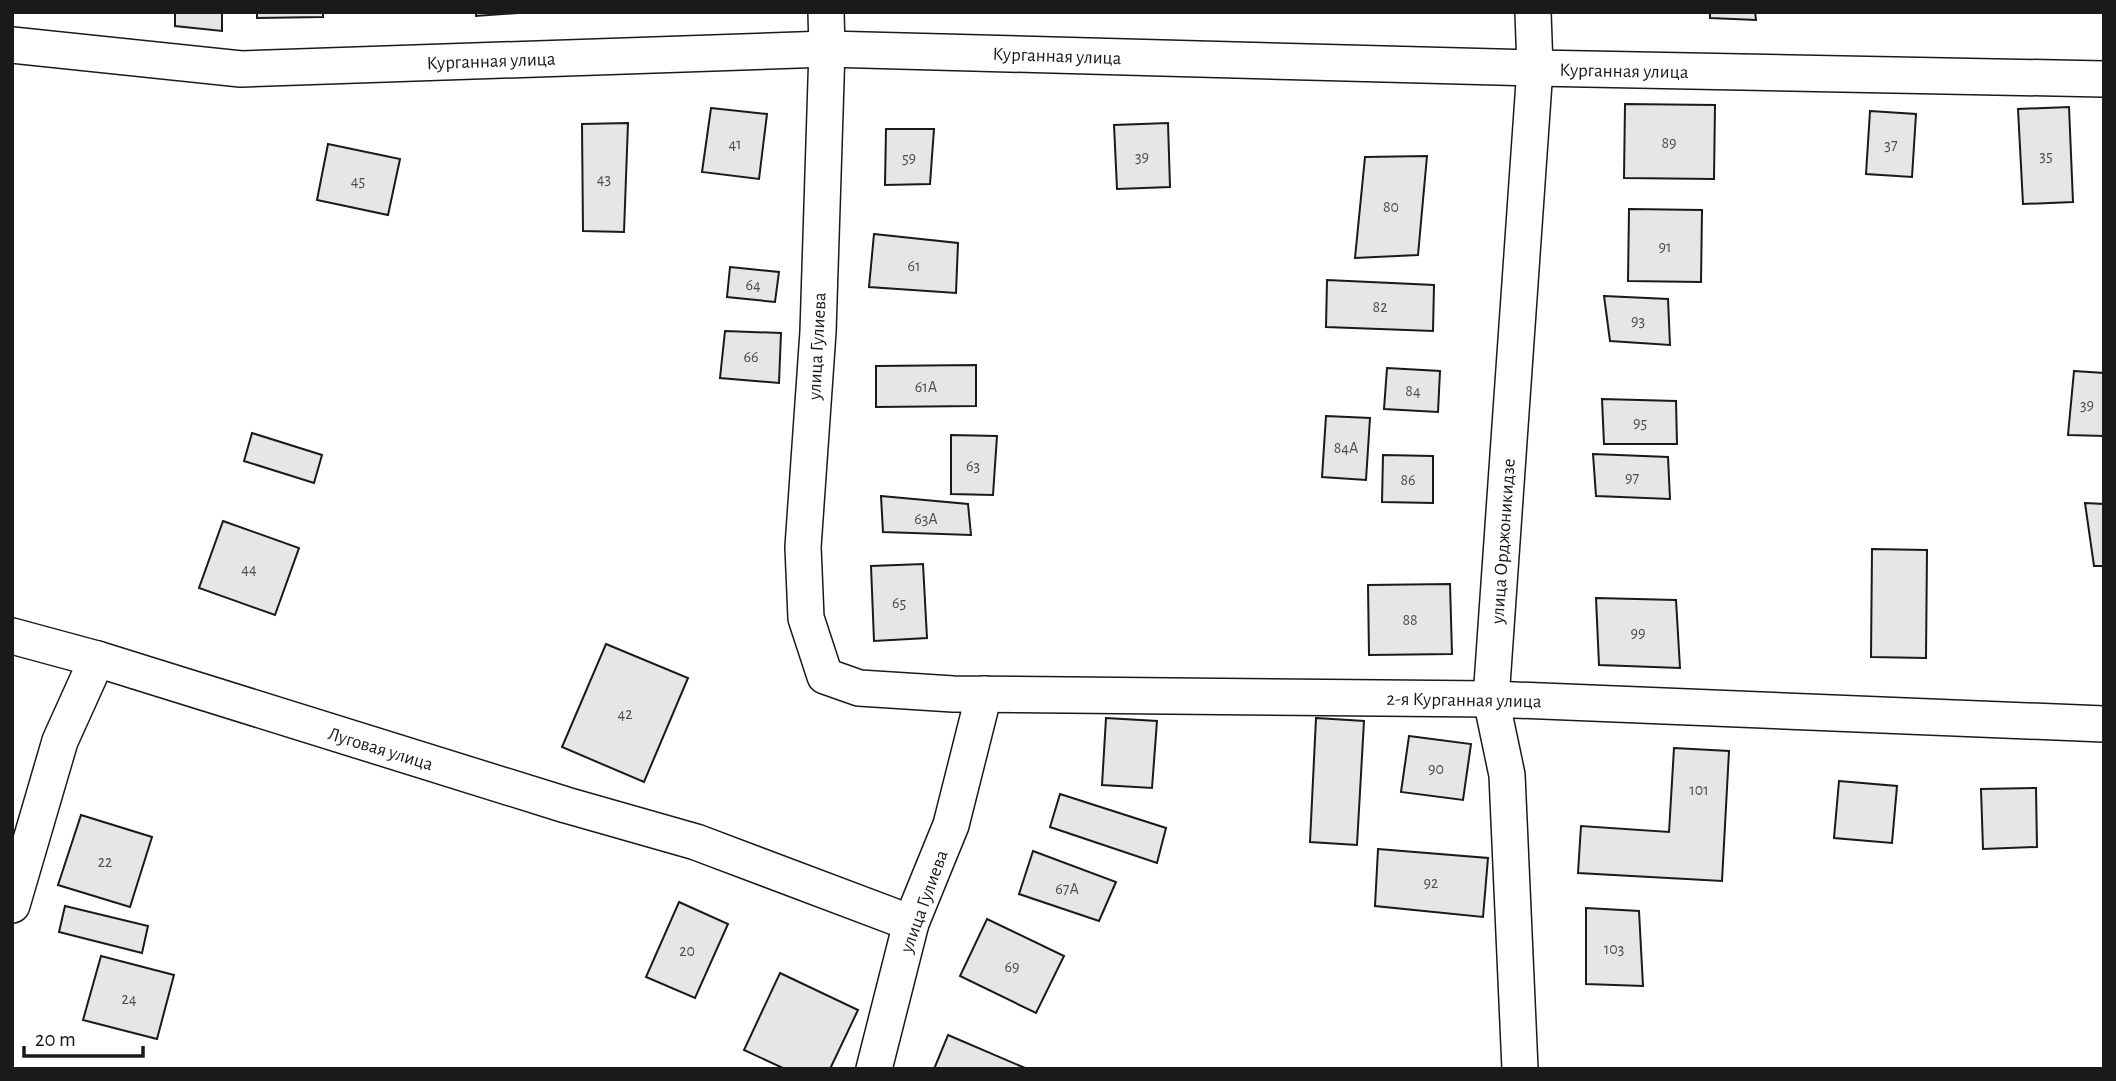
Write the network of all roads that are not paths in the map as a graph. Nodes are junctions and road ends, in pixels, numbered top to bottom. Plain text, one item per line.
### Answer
1 (826, 12) edge
2 (1533, 12) edge
3 (12, 45) edge
4 (827, 49) junction
5 (1535, 68) junction
6 (2104, 79) edge
7 (12, 636) edge
8 (97, 659) junction
9 (825, 676) joint
10 (984, 694) junction
11 (1491, 699) junction
12 (2104, 724) edge
13 (12, 905) edge
14 (911, 923) junction
15 (874, 1069) edge
16 (1520, 1069) edge

1 - 4 street, улица Гулиева
2 - 5 street, улица Орджоникидзе
3 - 4 street, Курганная улица
4 - 5 street, Курганная улица
4 - 9 street, улица Гулиева
5 - 6 street, Курганная улица
5 - 11 street, улица Орджоникидзе
7 - 8 street, Луговая улица
8 - 13 street
8 - 14 street, Луговая улица
9 - 10 street, 2-я Курганная улица
10 - 11 street, 2-я Курганная улица
10 - 14 street, улица Гулиева
11 - 12 street, 2-я Курганная улица
11 - 16 street, улица Орджоникидзе
14 - 15 street, улица Гулиева

